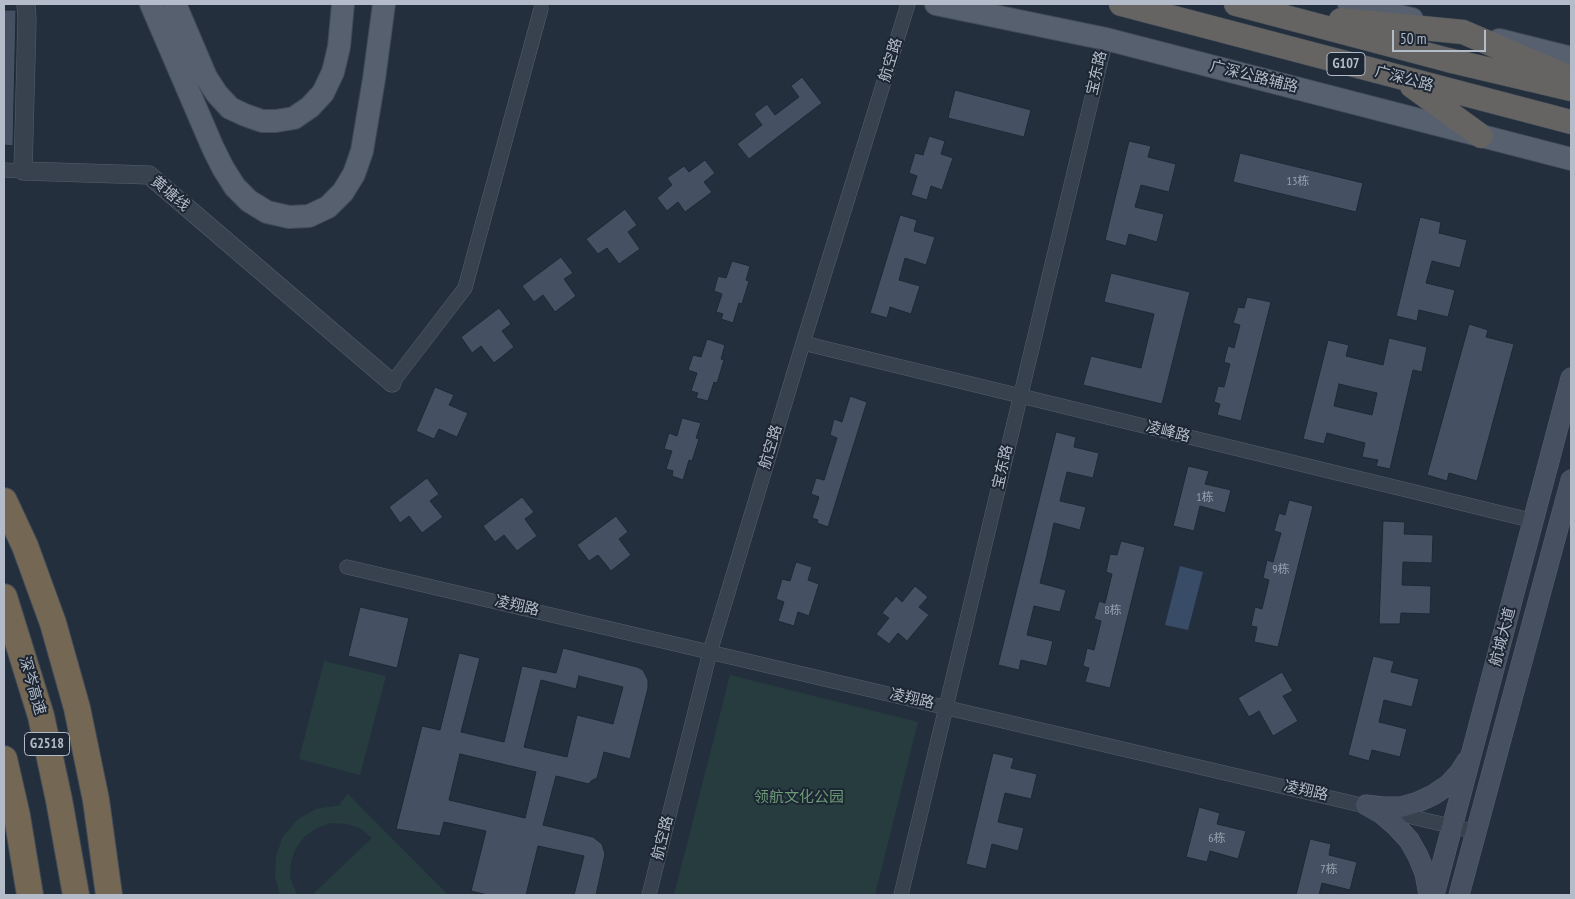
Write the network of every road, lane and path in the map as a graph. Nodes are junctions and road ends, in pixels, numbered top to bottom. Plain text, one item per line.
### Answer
1 (26, 4) edge
2 (151, 4) edge
3 (176, 4) edge
4 (343, 4) edge
5 (384, 4) edge
6 (908, 4) edge
7 (936, 4) edge
8 (1121, 4) edge
9 (1236, 4) edge
10 (1349, 4) edge
11 (541, 9) dead end
12 (1272, 13) junction
13 (1463, 32) junction
14 (1106, 39) junction
15 (1571, 58) edge
16 (1400, 78) junction
17 (1571, 78) edge
18 (1571, 90) edge
19 (1571, 122) edge
20 (1481, 136) junction
21 (1571, 159) edge
22 (4, 170) edge
23 (23, 171) junction
24 (802, 343) junction
25 (1571, 378) edge
26 (392, 383) joint
27 (1020, 396) junction
28 (1571, 480) edge
29 (4, 501) edge
30 (1534, 521) junction
31 (347, 566) dead end
32 (4, 597) edge
33 (710, 652) junction
34 (946, 707) junction
35 (1476, 741) junction
36 (4, 759) edge
37 (1366, 806) junction
38 (1454, 825) junction
39 (1476, 832) junction
40 (30, 895) edge
41 (76, 895) edge
42 (110, 895) edge
43 (649, 895) edge
44 (901, 895) edge
45 (1429, 895) edge
46 (1434, 895) edge
47 (1459, 895) edge

1 - 23 street
2 - 5 main road
3 - 4 main road
6 - 24 street, 航空路
7 - 14 main road, 广深公路辅路
8 - 16 highway, 广深公路 / G107
9 - 12 highway, 广深公路 / G107
10 - 13 main road
11 - 26 street
12 - 13 highway
12 - 18 highway, 广深公路 / G107
13 - 15 main road
13 - 17 highway
14 - 20 main road, 广深公路辅路
14 - 27 street, 宝东路
16 - 19 highway, 广深公路 / G107
16 - 20 highway
20 - 21 main road, 广深公路辅路
22 - 23 street
23 - 26 street, 黄塘线
24 - 27 street, 凌峰路
24 - 33 street, 航空路
25 - 30 main road, 航城大道
27 - 30 street, 凌峰路
27 - 34 street, 宝东路
28 - 39 main road, 航城大道
29 - 42 highway
30 - 35 main road, 航城大道
31 - 33 street, 凌翔路
32 - 41 highway, 深岑高速 / G2518
33 - 34 street, 凌翔路
33 - 43 street, 航空路
34 - 37 street, 凌翔路
34 - 44 street, 宝东路
35 - 37 main road
35 - 38 main road, 航城大道
36 - 40 highway, G2518
37 - 38 street, 凌翔路
37 - 45 main road
38 - 39 street, 凌翔路
38 - 46 main road, 航城大道
39 - 47 main road, 航城大道

